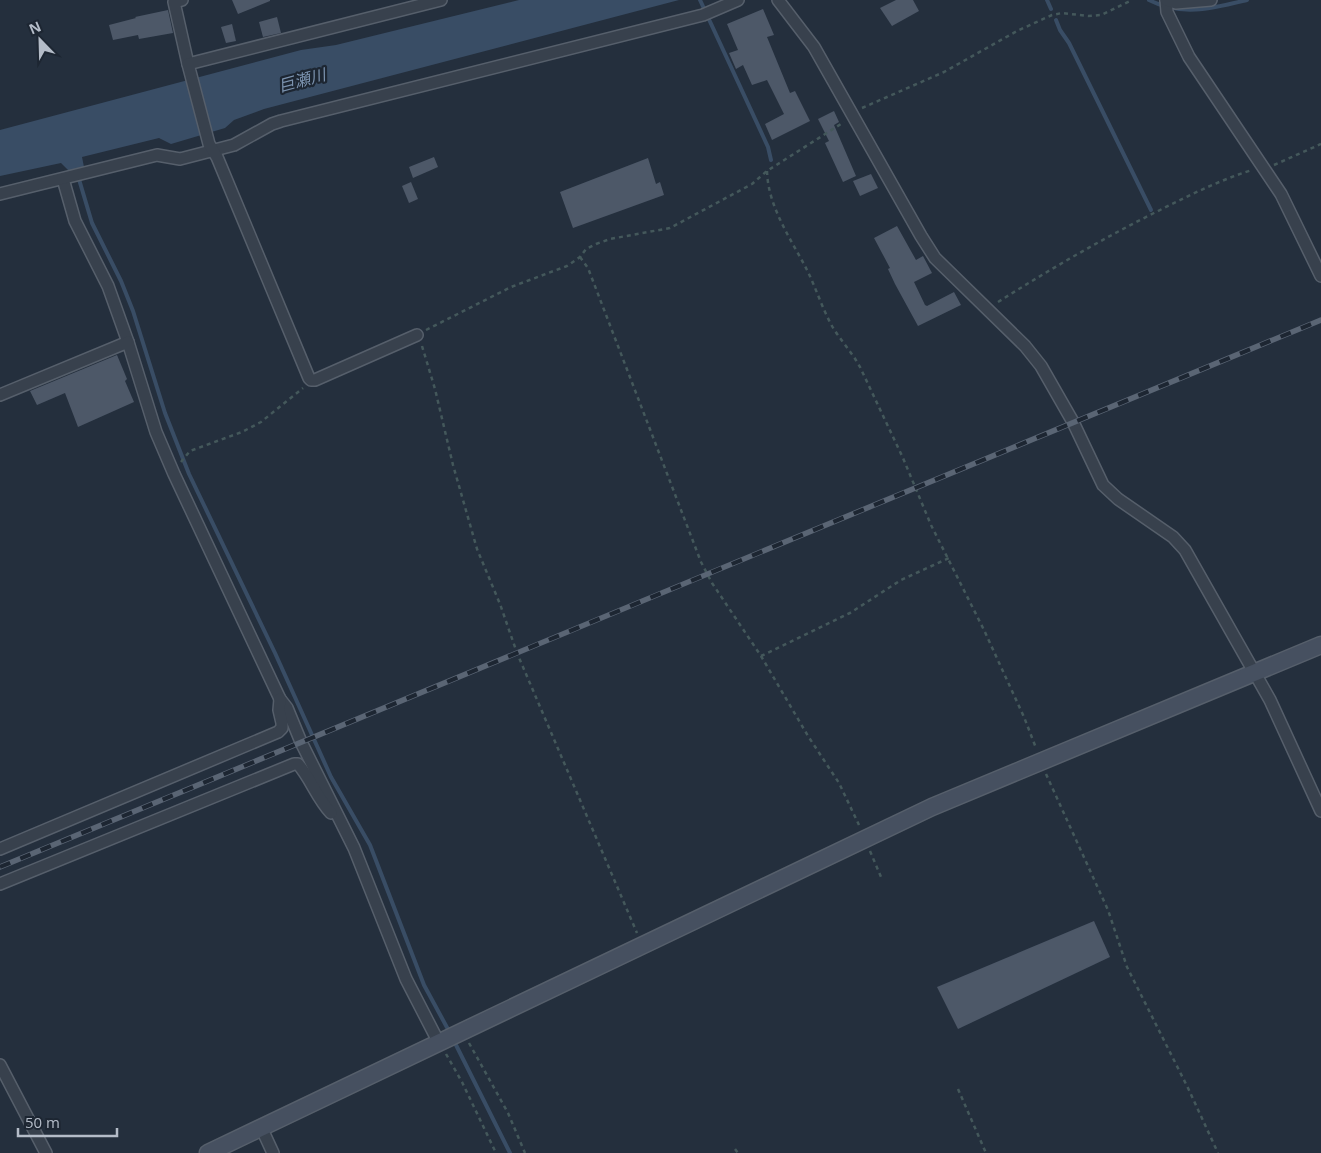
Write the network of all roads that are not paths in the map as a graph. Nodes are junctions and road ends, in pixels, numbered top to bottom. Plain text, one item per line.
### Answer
1 (182, 0) edge
2 (441, 0) edge
3 (738, 0) edge
4 (778, 0) edge
5 (1211, 0) edge
6 (1166, 4) edge
7 (189, 68) junction
8 (211, 147) junction
9 (66, 178) junction
10 (0, 194) edge
11 (1321, 276) edge
12 (417, 335) road end
13 (128, 342) junction
14 (0, 395) edge
15 (1321, 645) edge
16 (1255, 672) junction
17 (280, 699) junction
18 (1321, 811) edge
19 (341, 825) junction
20 (0, 849) edge
21 (0, 884) edge
22 (440, 1042) junction
23 (0, 1064) edge
24 (262, 1127) junction
25 (46, 1153) edge
26 (208, 1153) edge
27 (273, 1153) edge

1 - 7 street
2 - 7 street
3 - 8 street
4 - 16 street
5 - 6 street
6 - 11 street
7 - 8 street
8 - 9 street
8 - 12 street
9 - 10 street
9 - 13 street
13 - 14 street
13 - 17 street
15 - 16 street
16 - 18 street
16 - 22 street
17 - 19 street
17 - 20 street
19 - 21 street
19 - 22 street
22 - 24 street
23 - 25 street
24 - 26 street
24 - 27 street

